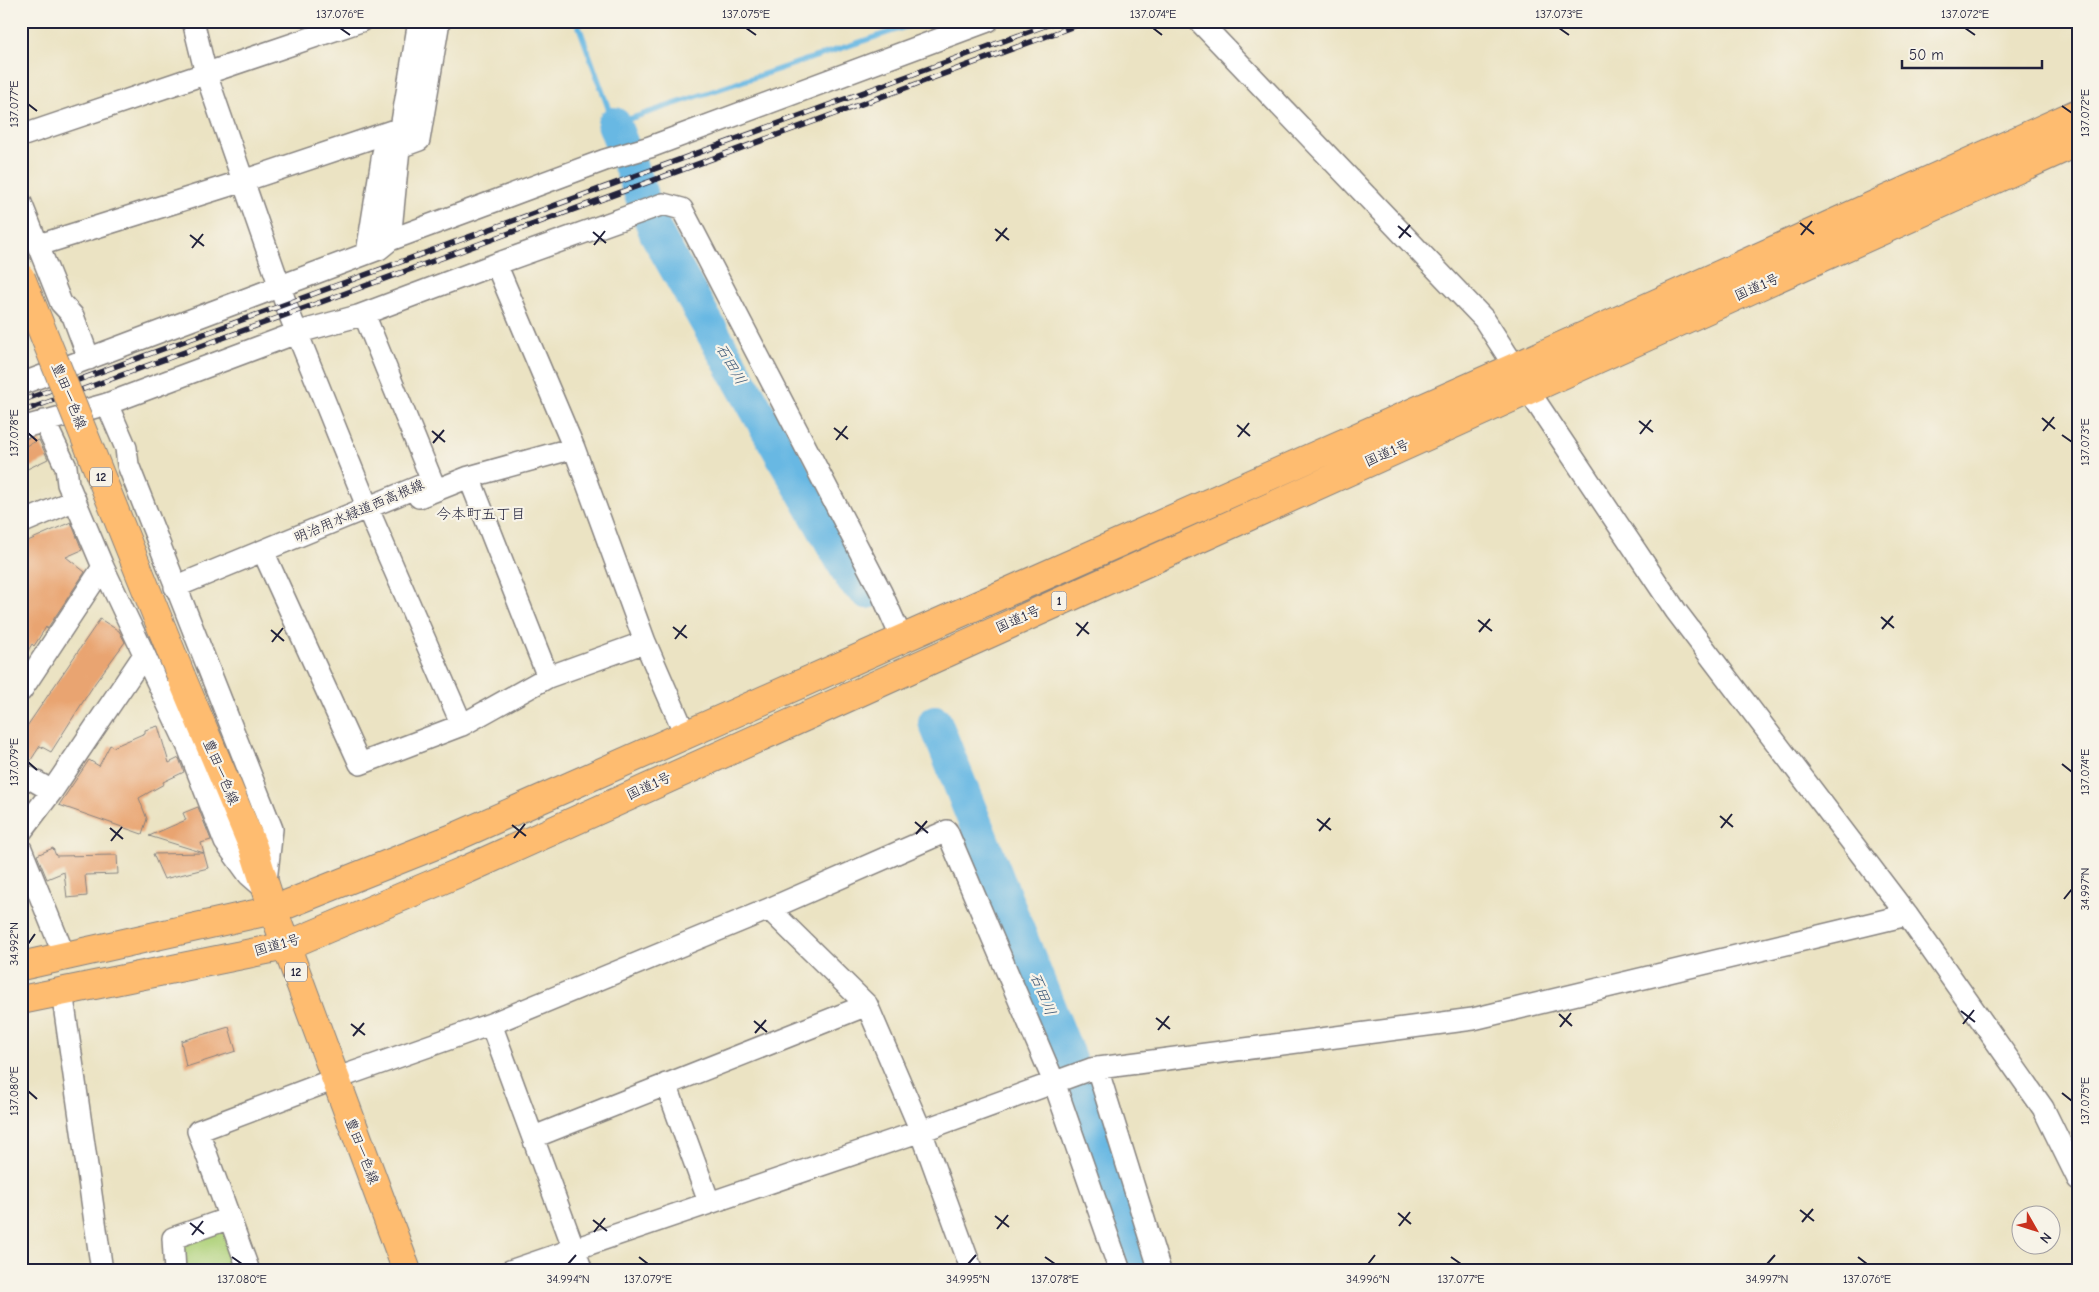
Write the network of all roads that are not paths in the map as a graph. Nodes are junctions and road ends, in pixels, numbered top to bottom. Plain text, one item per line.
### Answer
1 (193, 21) edge
2 (361, 21) edge
3 (419, 21) edge
4 (439, 21) edge
5 (988, 21) edge
6 (1199, 21) edge
7 (206, 74) junction
8 (2078, 113) edge
9 (21, 136) edge
10 (400, 138) junction
11 (2078, 142) edge
12 (243, 181) junction
13 (21, 203) edge
14 (390, 240) junction
15 (39, 245) junction
16 (367, 253) junction
17 (496, 264) junction
18 (21, 278) edge
19 (280, 284) junction
20 (364, 314) junction
21 (299, 332) junction
22 (90, 359) junction
23 (1522, 379) junction
24 (22, 382) edge
25 (107, 404) junction
26 (44, 421) junction
27 (21, 428) edge
28 (574, 448) junction
29 (469, 477) junction
30 (75, 500) junction
31 (369, 512) junction
32 (21, 523) edge
33 (267, 560) junction
34 (103, 568) junction
35 (177, 591) junction
36 (902, 639) junction
37 (645, 642) junction
38 (142, 649) junction
39 (548, 677) junction
40 (21, 691) edge
41 (462, 725) junction
42 (685, 734) junction
43 (21, 773) edge
44 (46, 788) junction
45 (21, 813) edge
46 (21, 832) edge
47 (21, 850) edge
48 (269, 899) junction
49 (768, 909) junction
50 (1907, 915) junction
51 (286, 946) junction
52 (64, 955) junction
53 (21, 966) edge
54 (62, 991) junction
55 (21, 1000) edge
56 (867, 1005) junction
57 (491, 1024) junction
58 (1094, 1069) junction
59 (335, 1079) junction
60 (1057, 1080) junction
61 (666, 1084) junction
62 (921, 1131) junction
63 (534, 1136) junction
64 (2078, 1179) edge
65 (709, 1202) junction
66 (230, 1218) junction
67 (573, 1248) junction
68 (102, 1271) edge
69 (175, 1271) edge
70 (248, 1271) edge
71 (407, 1271) edge
72 (510, 1271) edge
73 (582, 1271) edge
74 (972, 1271) edge
75 (1120, 1271) edge
76 (1160, 1271) edge

1 - 7 street
2 - 7 street
3 - 10 street
4 - 10 street
5 - 14 street
6 - 23 street
7 - 9 street
7 - 12 street
8 - 23 main road, 国道1号 / 1
10 - 12 street
10 - 14 street
10 - 16 street
11 - 23 main road, 国道1号 / 1
12 - 15 street
12 - 19 street
13 - 15 street
14 - 16 street
15 - 22 street
16 - 19 street
17 - 20 street
17 - 28 street
17 - 36 street
18 - 48 main road, 豊田一色線 / 12, bridge
19 - 21 street
19 - 22 street
20 - 21 street
20 - 31 street, 明治用水緑道西高根線
21 - 25 street
21 - 31 street
22 - 24 street
23 - 36 main road, 国道1号 / 1
23 - 50 street
23 - 51 main road, 国道1号 / 1
25 - 26 street
25 - 35 street
26 - 27 street
26 - 30 street
28 - 29 street
28 - 37 street
29 - 31 street
29 - 39 street
30 - 32 street
30 - 34 street
31 - 33 street
31 - 35 street, 明治用水緑道西高根線
31 - 41 street
33 - 35 street
33 - 41 street
34 - 38 street
34 - 40 street
35 - 48 street
36 - 42 main road, 国道1号 / 1
37 - 39 street
37 - 42 street
38 - 44 street
38 - 48 street
39 - 41 street
42 - 48 main road, 国道1号 / 1
43 - 44 street
44 - 45 street
44 - 46 street
47 - 52 street
48 - 51 main road, 豊田一色線 / 12
48 - 52 main road, 国道1号 / 1
49 - 56 street
49 - 57 street
49 - 60 street
50 - 58 street
50 - 64 street
51 - 54 main road, 国道1号 / 1
51 - 59 main road, 豊田一色線 / 12
52 - 53 main road, 国道1号 / 1
54 - 55 main road, 国道1号 / 1
54 - 68 street
56 - 61 street
56 - 62 street
57 - 59 street
57 - 63 street
58 - 60 street
58 - 76 street
59 - 66 street
59 - 71 main road, 豊田一色線 / 12
60 - 62 street
60 - 75 street
61 - 63 street
61 - 65 street
62 - 65 street
62 - 74 street
63 - 67 street
65 - 67 street
66 - 69 street
66 - 70 street
67 - 72 street
67 - 73 street

